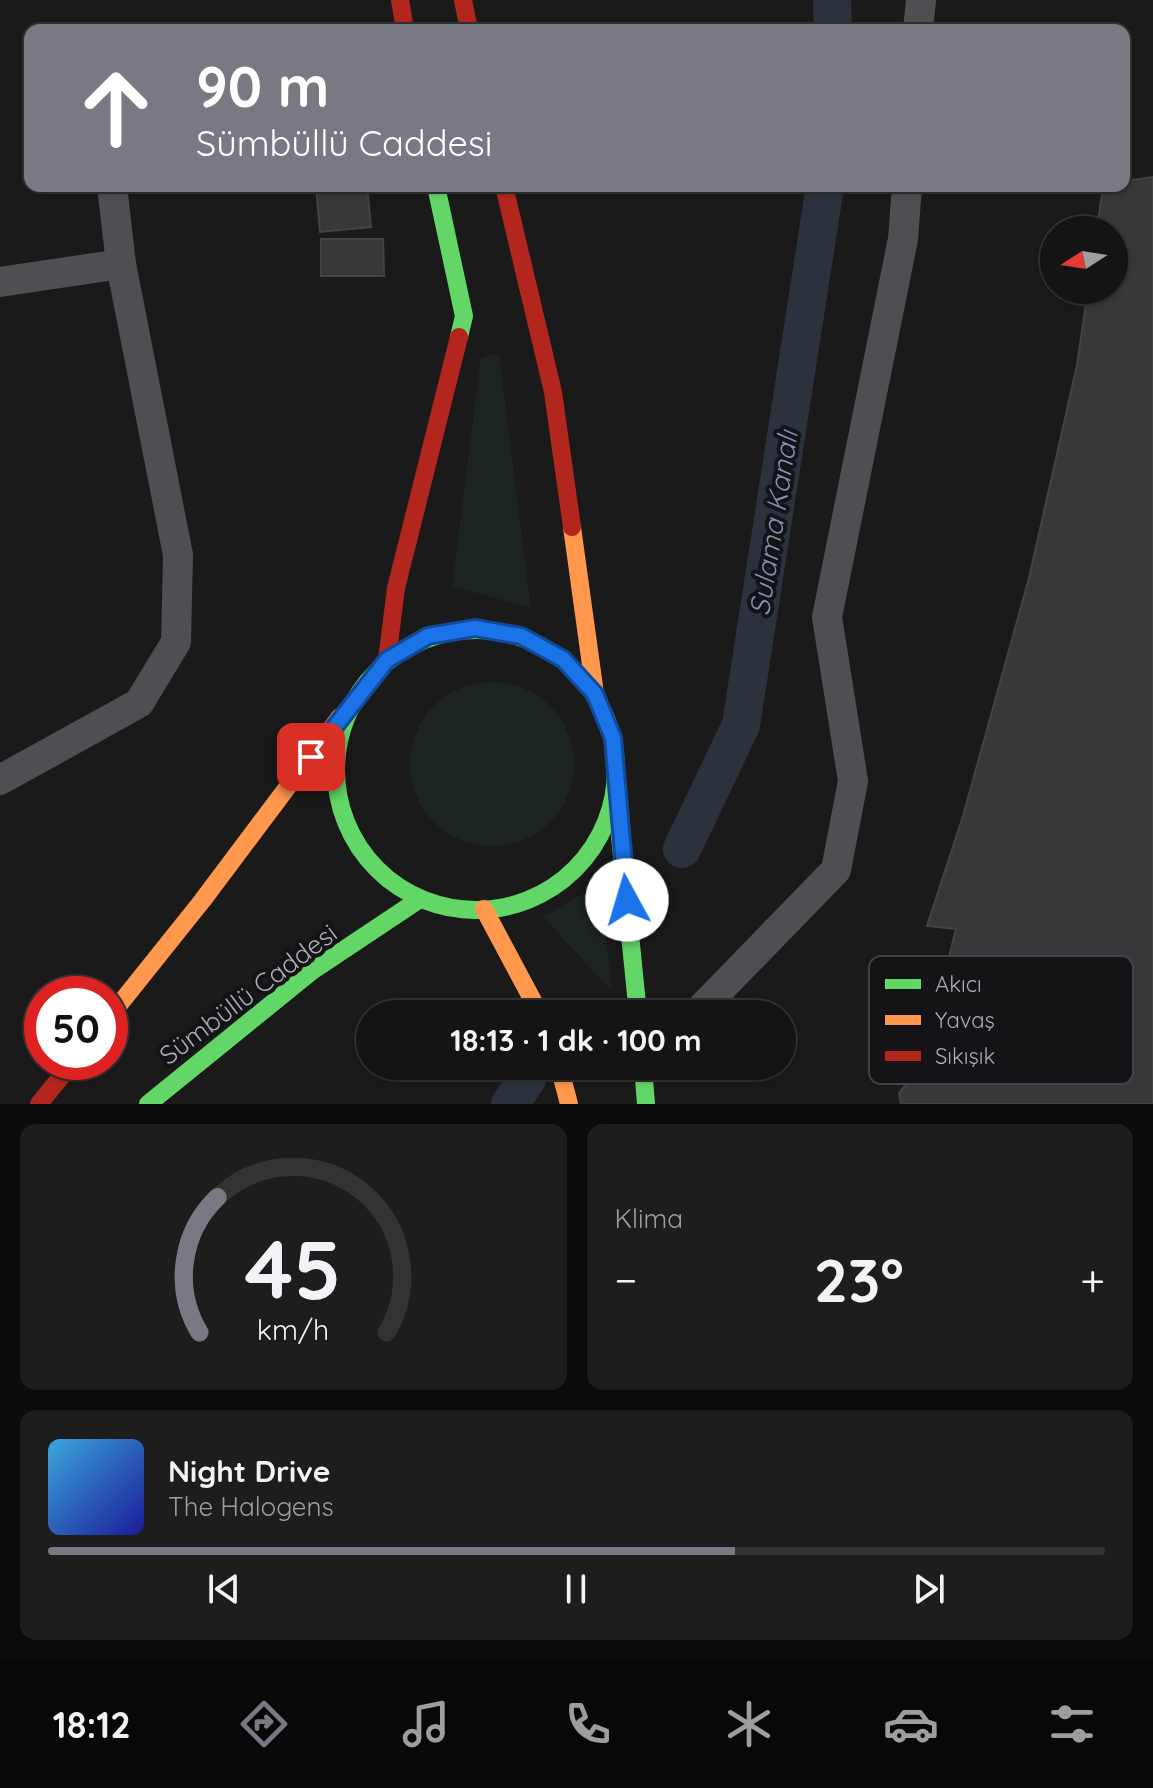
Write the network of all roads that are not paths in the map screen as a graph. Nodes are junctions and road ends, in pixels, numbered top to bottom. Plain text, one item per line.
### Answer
1 (400, 0) edge
2 (463, 0) edge
3 (921, 0) edge
4 (404, 24) edge
5 (468, 24) edge
6 (919, 24) edge
7 (113, 192) edge
8 (437, 192) edge
9 (505, 192) edge
10 (907, 192) edge
11 (121, 264) junction
12 (0, 282) edge
13 (387, 660) junction
14 (595, 694) junction
15 (355, 697) junction
16 (0, 780) edge
17 (615, 786) junction
18 (420, 899) junction
19 (484, 909) junction
20 (128, 994) edge
21 (533, 1000) edge
22 (637, 1000) edge
23 (710, 1000) edge
24 (58, 1080) edge
25 (563, 1080) edge
26 (645, 1080) edge
27 (39, 1104) edge
28 (148, 1104) edge
29 (569, 1104) edge
30 (646, 1104) edge

1 - 4 main road
2 - 5 main road
3 - 6 street
7 - 11 street
8 - 13 main road
9 - 14 main road
10 - 23 street
11 - 12 street
11 - 16 street
13 - 14 main road
13 - 15 main road
14 - 17 main road
15 - 18 main road
15 - 20 main road
17 - 19 main road
17 - 22 main road
18 - 19 main road
18 - 28 main road, Sümbüllü Caddesi
19 - 21 main road
24 - 27 main road
25 - 29 main road
26 - 30 main road

